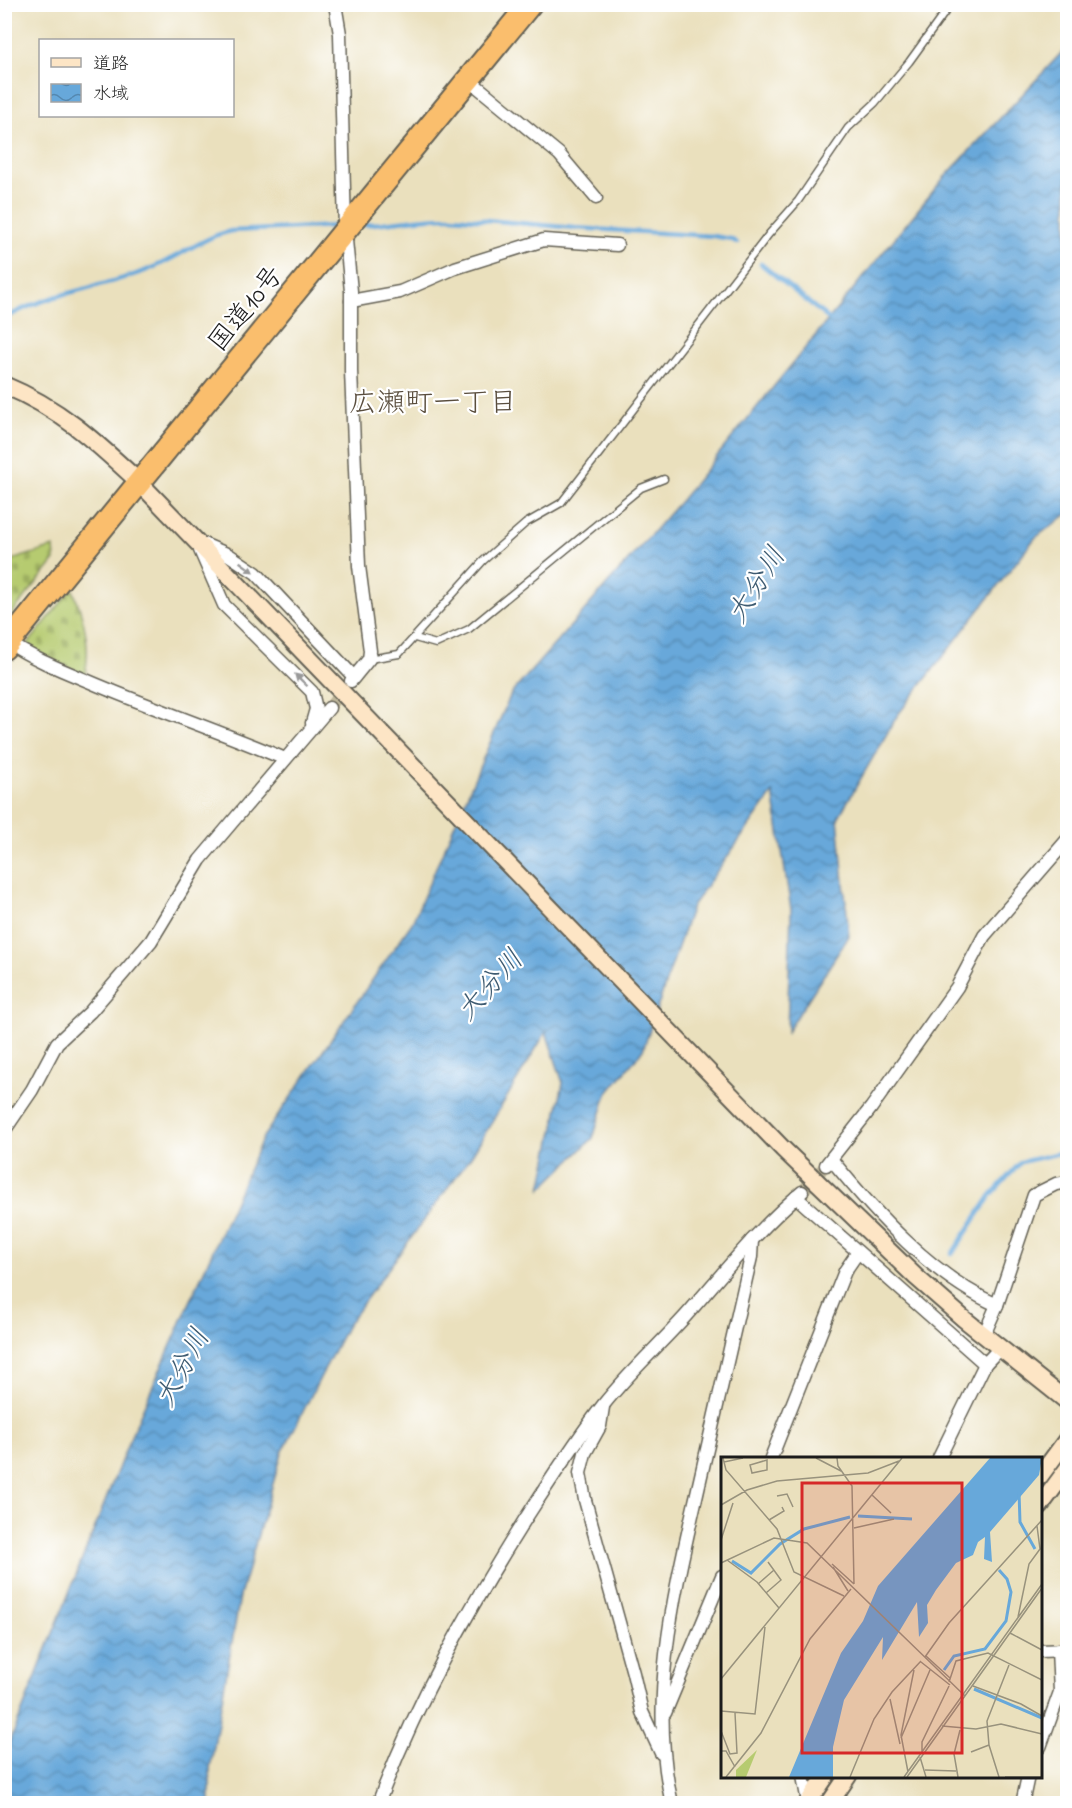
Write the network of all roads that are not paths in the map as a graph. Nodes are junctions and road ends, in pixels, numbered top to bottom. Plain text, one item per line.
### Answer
1 (335, 4) edge
2 (530, 4) edge
3 (951, 4) edge
4 (468, 79) junction
5 (596, 198) dead end
6 (348, 224) junction
7 (617, 245) dead end
8 (351, 301) junction
9 (4, 385) edge
10 (664, 479) dead end
11 (139, 483) junction
12 (195, 540) junction
13 (415, 638) junction
14 (6, 643) edge
15 (369, 659) junction
16 (329, 708) tunnel mouth
17 (307, 732) junction
18 (285, 759) junction
19 (1068, 839) edge
20 (4, 1131) edge
21 (1068, 1182) edge
22 (752, 1240) junction
23 (858, 1252) junction
24 (997, 1305) junction
25 (984, 1335) junction
26 (1000, 1348) junction
27 (985, 1364) junction
28 (1068, 1402) edge
29 (604, 1404) junction
30 (1068, 1438) edge
31 (771, 1457) edge
32 (939, 1457) edge
33 (1068, 1468) edge
34 (1042, 1475) edge
35 (1042, 1505) edge
36 (721, 1581) edge
37 (1063, 1650) edge
38 (1042, 1651) edge
39 (663, 1719) junction
40 (1042, 1744) edge
41 (664, 1760) junction
42 (804, 1778) edge
43 (825, 1778) edge
44 (847, 1778) edge
45 (1028, 1778) edge
46 (378, 1803) edge
47 (672, 1803) edge
48 (807, 1803) edge
49 (829, 1803) edge
50 (1022, 1803) edge

1 - 6 street
2 - 4 highway, 国道10号
3 - 13 lane
4 - 5 street
4 - 6 highway, 国道10号
6 - 8 street
6 - 11 highway, 国道10号
7 - 8 street
8 - 15 street
9 - 11 street
10 - 13 lane
11 - 12 street
11 - 14 highway, 国道10号
12 -> 15 street
17 -> 12 street
12 - 25 street
13 - 15 lane
14 - 18 street
16 - 17 street
17 - 18 street
18 - 20 street
19 - 24 street
21 - 24 street
22 - 23 street
22 - 29 street
22 - 39 street
23 - 27 street
23 - 31 street
24 - 25 street
25 - 26 street
26 - 27 street
26 - 28 street
27 - 32 street
29 - 41 street
29 - 46 street
30 - 34 street
33 - 35 street
36 - 39 street
37 - 38 street
37 - 40 street
39 - 41 street
41 - 47 street
42 - 48 street
43 - 48 street
44 - 49 street
45 - 50 street

